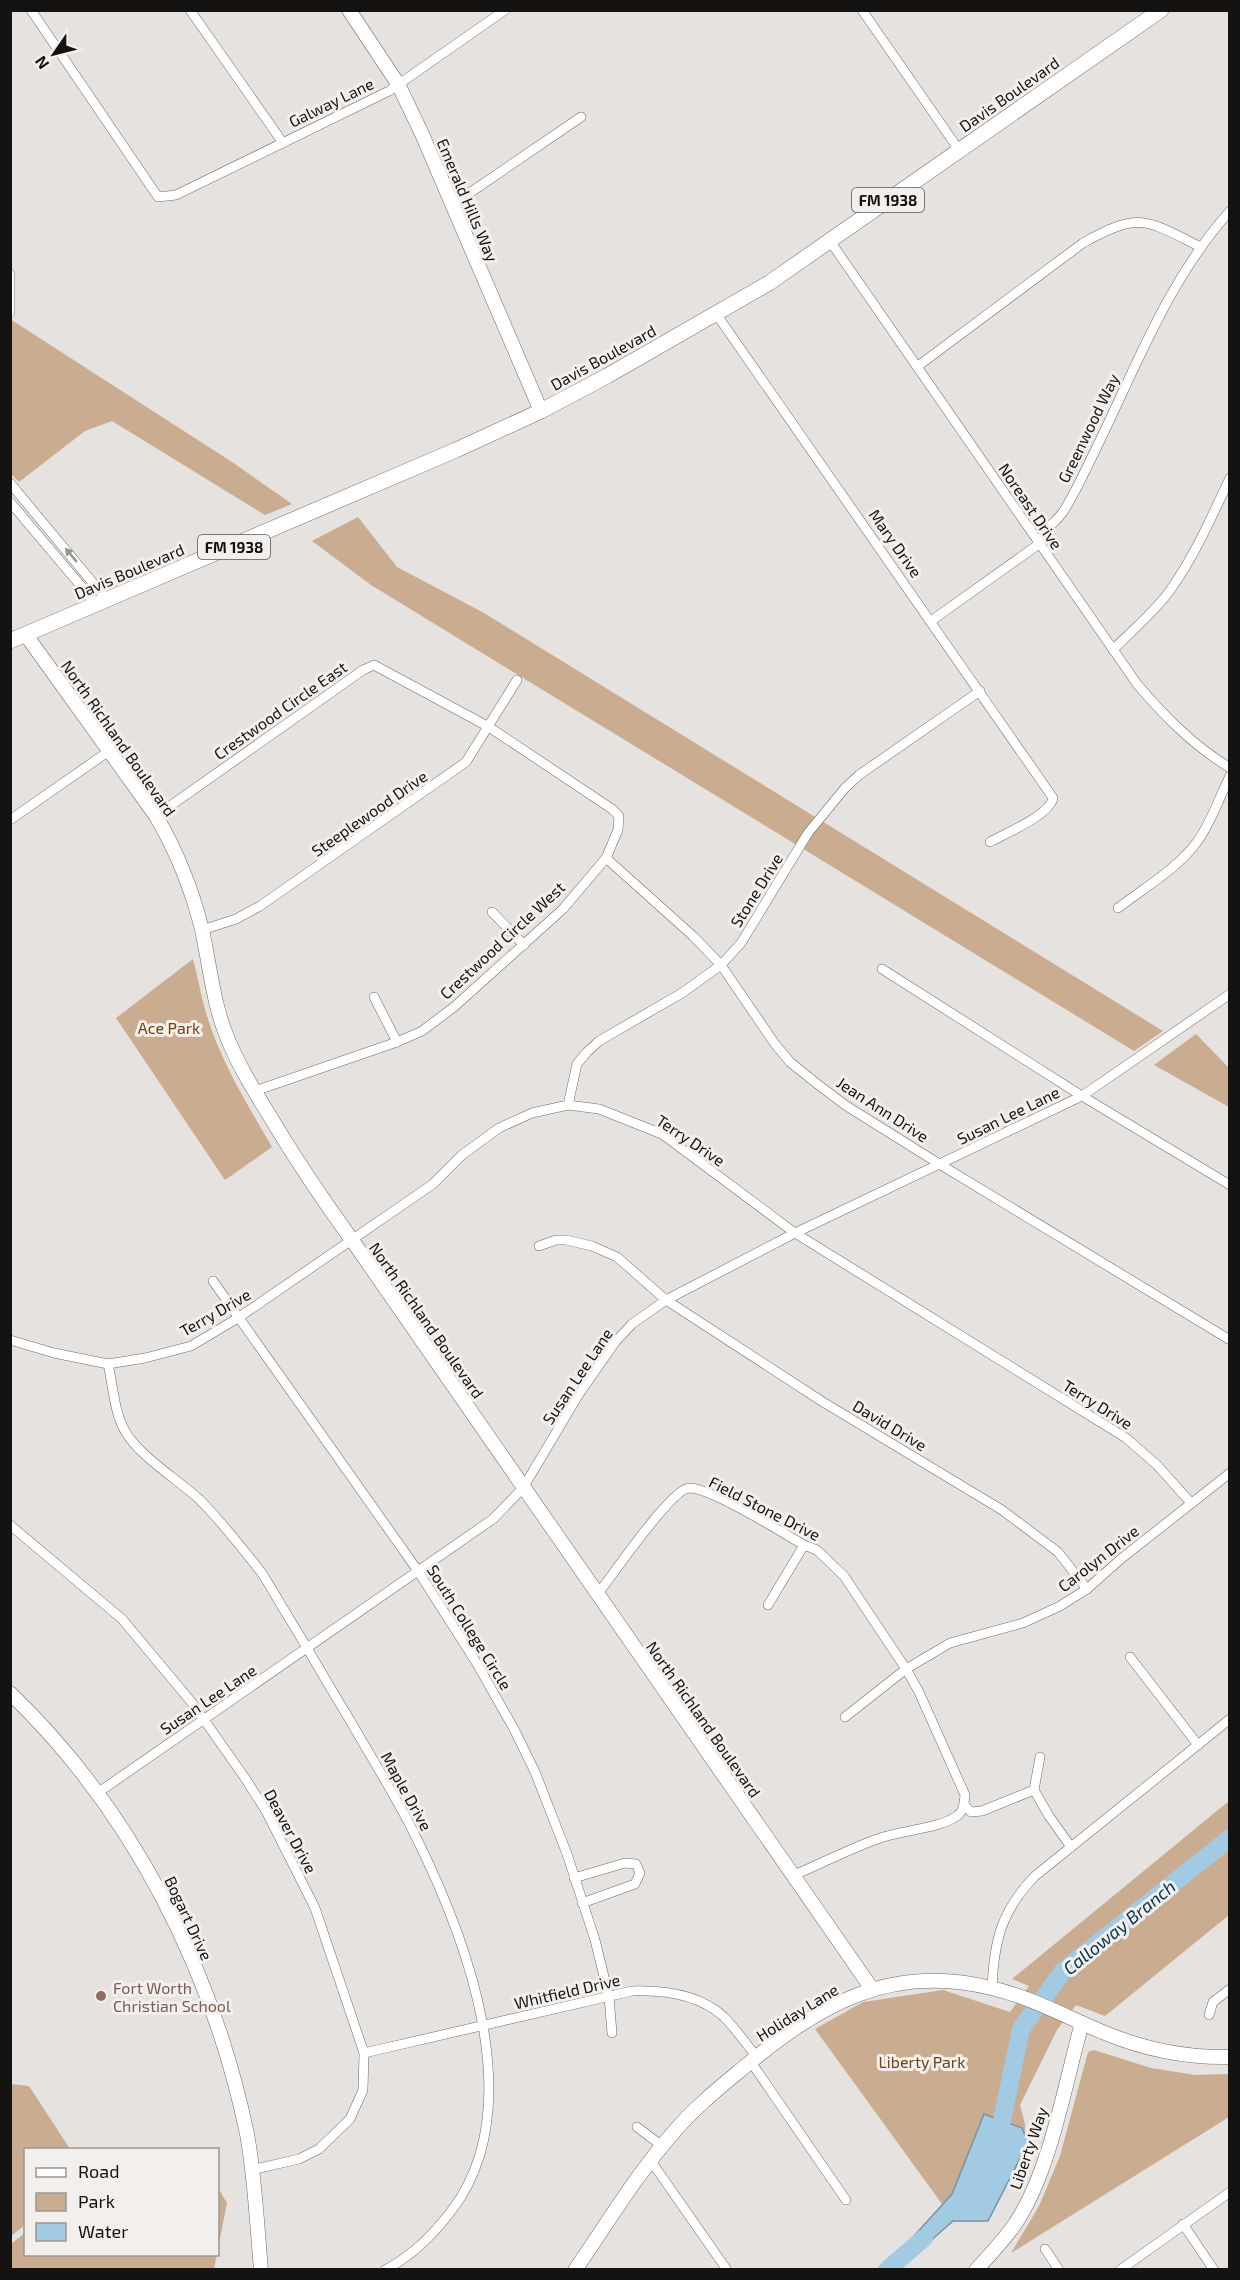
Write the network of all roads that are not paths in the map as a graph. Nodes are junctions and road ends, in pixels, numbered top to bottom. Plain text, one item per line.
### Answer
1 (31, 10) edge
2 (190, 10) edge
3 (349, 10) edge
4 (505, 10) edge
5 (862, 10) edge
6 (1161, 10) edge
7 (398, 84) junction
8 (581, 117) dead end
9 (283, 142) junction
10 (959, 150) junction
11 (452, 205) junction
12 (1230, 211) edge
13 (830, 241) junction
14 (1202, 247) junction
15 (10, 274) edge
16 (10, 312) edge
17 (717, 315) junction
18 (918, 366) junction
19 (542, 411) junction
20 (1230, 478) edge
21 (10, 483) edge
22 (10, 502) edge
23 (1039, 544) junction
24 (103, 603) junction
25 (931, 621) junction
26 (26, 635) junction
27 (10, 642) edge
28 (1113, 650) junction
29 (517, 680) dead end
30 (980, 691) junction
31 (489, 727) junction
32 (109, 751) junction
33 (1230, 768) edge
34 (1230, 776) edge
35 (156, 816) junction
36 (10, 820) edge
37 (990, 842) dead end
38 (606, 858) junction
39 (1118, 908) dead end
40 (492, 912) dead end
41 (202, 930) junction
42 (524, 945) junction
43 (720, 965) junction
44 (882, 969) dead end
45 (1230, 994) edge
46 (374, 997) dead end
47 (397, 1042) junction
48 (255, 1091) junction
49 (1082, 1096) junction
50 (568, 1105) junction
51 (941, 1165) junction
52 (1230, 1185) edge
53 (795, 1233) junction
54 (352, 1240) junction
55 (539, 1246) dead end
56 (213, 1281) dead end
57 (666, 1300) junction
58 (238, 1318) junction
59 (10, 1340) edge
60 (1230, 1340) edge
61 (108, 1364) junction
62 (1230, 1473) edge
63 (523, 1488) junction
64 (1191, 1503) junction
65 (10, 1525) edge
66 (804, 1545) junction
67 (418, 1571) junction
68 (1087, 1589) junction
69 (597, 1595) junction
70 (768, 1605) dead end
71 (308, 1648) junction
72 (1130, 1657) dead end
73 (906, 1670) junction
74 (10, 1693) edge
75 (845, 1717) dead end
76 (203, 1719) junction
77 (1230, 1719) edge
78 (1198, 1745) junction
79 (1040, 1756) dead end
80 (1034, 1790) junction
81 (96, 1794) junction
82 (964, 1805) junction
83 (1071, 1846) junction
84 (794, 1875) junction
85 (574, 1878) junction
86 (582, 1903) junction
87 (992, 1988) junction
88 (872, 1989) junction
89 (1230, 1989) edge
90 (609, 1997) junction
91 (1209, 2015) dead end
92 (1082, 2023) junction
93 (482, 2026) junction
94 (612, 2033) dead end
95 (364, 2053) junction
96 (1230, 2057) edge
97 (754, 2060) junction
98 (637, 2127) dead end
99 (662, 2146) junction
100 (651, 2161) junction
101 (251, 2170) junction
102 (1230, 2192) edge
103 (846, 2200) dead end
104 (1183, 2224) junction
105 (1045, 2249) dead end
106 (261, 2270) edge
107 (385, 2270) edge
108 (575, 2270) edge
109 (727, 2270) edge
110 (976, 2270) edge
111 (1059, 2270) edge
112 (1120, 2270) edge
113 (1214, 2270) edge

1 - 9 street, Galway Lane
2 - 9 street
3 - 7 street, Emerald Hills Way
4 - 7 street, Galway Lane
5 - 10 street
6 - 10 main road, Davis Boulevard / FM 1938
7 - 9 street, Galway Lane
7 - 11 street, Emerald Hills Way
8 - 11 street
10 - 13 main road, Davis Boulevard / FM 1938
11 - 19 street, Emerald Hills Way
12 - 14 street, Greenwood Way
13 - 17 main road, Davis Boulevard / FM 1938
13 - 18 street, Noreast Drive
14 - 18 street
14 - 23 street, Greenwood Way
15 - 16 street
17 - 19 main road, Davis Boulevard / FM 1938
17 - 25 street, Mary Drive
18 - 23 street, Noreast Drive
19 - 24 main road, Davis Boulevard / FM 1938
20 - 28 street
24 -> 21 street
22 - 24 street
23 - 25 street, Greenwood Way
23 - 28 street, Noreast Drive
24 - 26 main road, Davis Boulevard / FM 1938
25 - 30 street, Mary Drive
26 - 27 main road, Davis Boulevard / FM 1938
26 - 32 street, North Richland Boulevard
28 - 33 street, Noreast Drive
29 - 31 street, Steeplewood Drive
30 - 37 street, Mary Drive
30 - 43 street, Stone Drive
31 - 35 street, Crestwood Circle East
31 - 38 street, Crestwood Circle West
31 - 41 street, Steeplewood Drive
32 - 35 street, North Richland Boulevard
32 - 36 street
34 - 39 street
35 - 41 street, North Richland Boulevard
38 - 42 street, Crestwood Circle West
38 - 43 street, Jean Ann Drive
40 - 42 street
41 - 48 street, North Richland Boulevard
42 - 47 street, Crestwood Circle West
43 - 50 street, Stone Drive
43 - 51 street, Jean Ann Drive
44 - 49 street
45 - 49 street, Susan Lee Lane
46 - 47 street
47 - 48 street, Crestwood Circle West
48 - 54 street, North Richland Boulevard
49 - 51 street, Susan Lee Lane
49 - 52 street
50 - 53 street, Terry Drive
50 - 54 street, Terry Drive
51 - 53 street, Susan Lee Lane
51 - 60 street, Jean Ann Drive
53 - 57 street, Susan Lee Lane
53 - 64 street, Terry Drive
54 - 58 street, Terry Drive
54 - 63 street, North Richland Boulevard
55 - 57 street, David Drive
56 - 58 street, South College Circle
57 - 63 street, Susan Lee Lane
57 - 68 street, David Drive
58 - 61 street, Terry Drive
58 - 67 street, South College Circle
59 - 61 street, Terry Drive
61 - 71 street, Maple Drive
62 - 64 street, Carolyn Drive
63 - 67 street, Susan Lee Lane
63 - 69 street, North Richland Boulevard
64 - 68 street, Carolyn Drive
65 - 76 street, Deaver Drive
66 - 69 street, Field Stone Drive
66 - 70 street
66 - 73 street, Field Stone Drive
67 - 71 street, Susan Lee Lane
67 - 85 street, South College Circle
68 - 73 street, Carolyn Drive
69 - 84 street, North Richland Boulevard
71 - 76 street, Susan Lee Lane
71 - 93 street, Maple Drive
72 - 78 street
73 - 75 street, Carolyn Drive
73 - 82 street, Field Stone Drive
74 - 81 street, Bogart Drive
76 - 81 street, Susan Lee Lane
76 - 95 street, Deaver Drive
77 - 78 street
78 - 83 street
79 - 80 street
80 - 82 street
80 - 83 street
81 - 101 street, Bogart Drive
82 - 84 street
83 - 87 street
84 - 88 street, North Richland Boulevard
85 - 86 street, South College Circle
85 - 86 street
86 - 90 street, South College Circle
87 - 88 street, Holiday Lane
87 - 92 street, Holiday Lane
88 - 97 street, Holiday Lane
89 - 91 street
90 - 93 street, Whitfield Drive
90 - 94 street, South College Circle
90 - 97 street, Whitfield Drive
92 - 96 street, Holiday Lane
92 - 110 street, Liberty Way
93 - 95 street, Whitfield Drive
93 - 107 street, Maple Drive
95 - 101 street, Deaver Drive
97 - 99 street, Holiday Lane
97 - 103 street, Whitfield Drive
98 - 99 street
99 - 100 street, Holiday Lane
100 - 108 street, Holiday Lane
100 - 109 street
101 - 106 street, Bogart Drive
102 - 104 street
104 - 112 street
104 - 113 street
105 - 111 street

